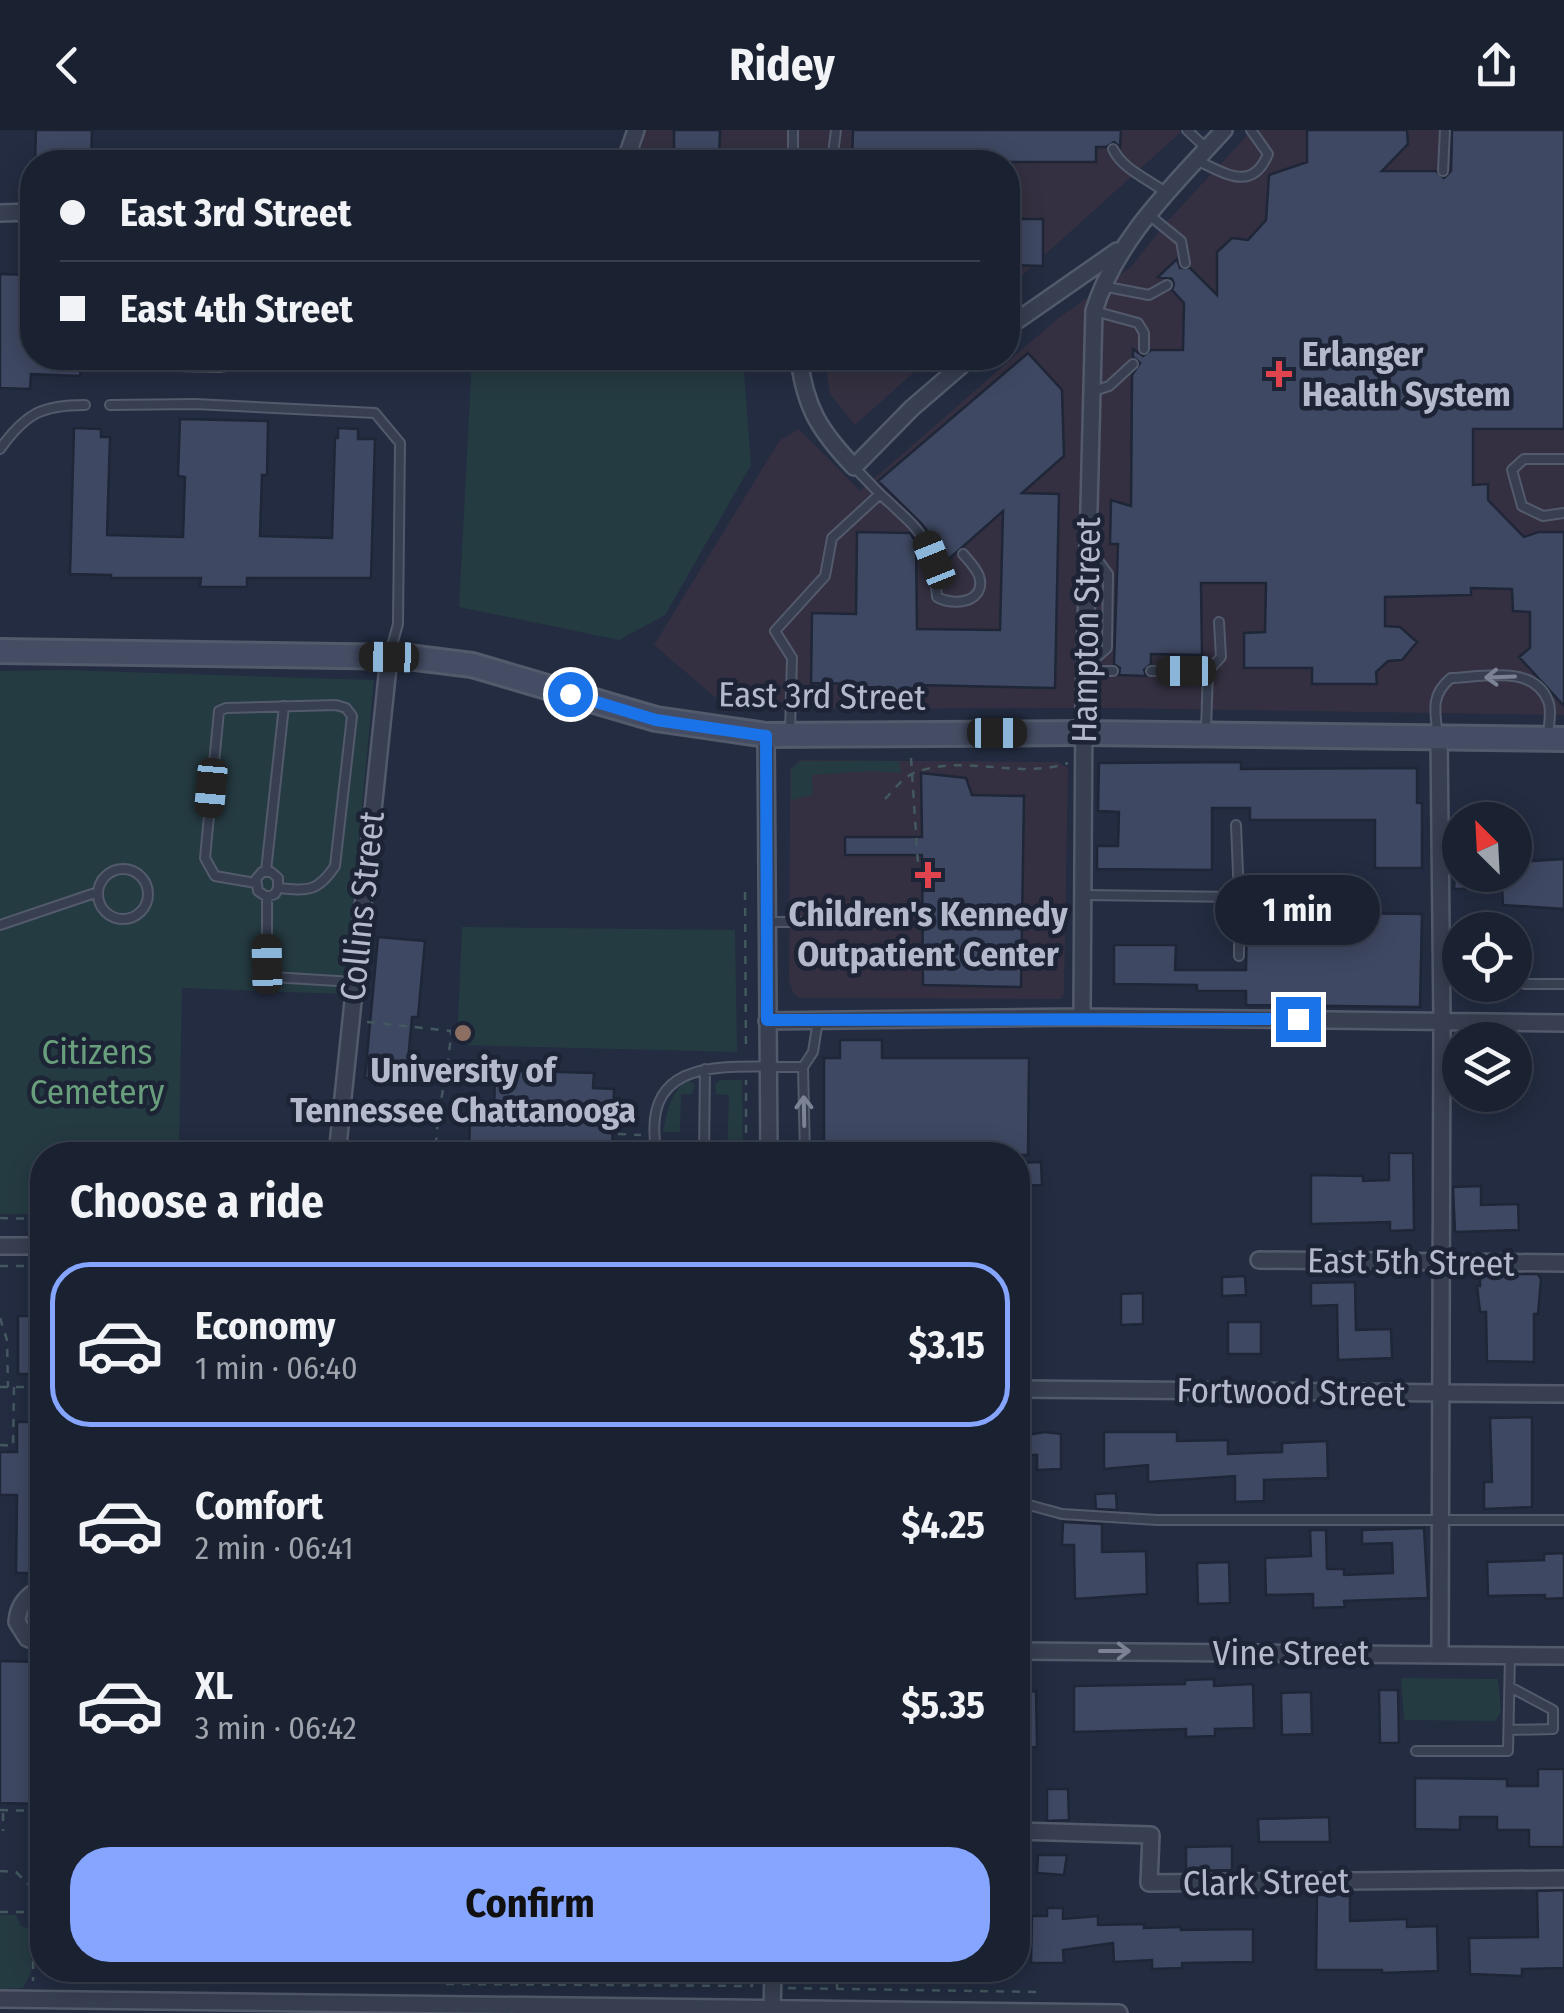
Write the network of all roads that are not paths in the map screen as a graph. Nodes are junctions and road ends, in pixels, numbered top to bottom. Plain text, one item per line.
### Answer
1 (1186, 130) edge
2 (1224, 130) edge
3 (1250, 130) edge
4 (1446, 130) edge
5 (1113, 149) dead end
6 (1202, 155) junction
7 (1444, 171) dead end
8 (1168, 194) junction
9 (1149, 215) junction
10 (1120, 249) junction
11 (1186, 263) dead end
12 (1167, 285) dead end
13 (1102, 286) junction
14 (1094, 311) junction
15 (1020, 320) edge
16 (1144, 350) dead end
17 (1132, 364) dead end
18 (802, 370) edge
19 (956, 370) edge
20 (1091, 392) junction
21 (86, 405) dead end
22 (110, 405) dead end
23 (0, 449) edge
24 (1564, 459) edge
25 (854, 466) junction
26 (880, 494) junction
27 (1564, 513) edge
28 (963, 554) dead end
29 (1219, 622) dead end
30 (0, 650) edge
31 (389, 657) junction
32 (1085, 670) junction
33 (1113, 671) dead end
34 (1151, 671) dead end
35 (1208, 671) junction
36 (284, 706) junction
37 (1084, 733) junction
38 (790, 735) junction
39 (1206, 735) junction
40 (766, 736) junction
41 (1438, 737) junction
42 (1556, 738) edge
43 (1236, 825) dead end
44 (266, 872) junction
45 (256, 883) junction
46 (278, 888) junction
47 (98, 892) junction
48 (1084, 895) junction
49 (267, 897) junction
50 (1239, 897) junction
51 (767, 922) junction
52 (815, 922) dead end
53 (0, 925) edge
54 (1239, 956) dead end
55 (354, 982) junction
56 (1532, 984) edge
57 (1564, 984) edge
58 (1082, 1018) junction
59 (767, 1020) junction
60 (818, 1020) junction
61 (1442, 1020) junction
62 (1564, 1023) edge
63 (803, 1067) junction
64 (768, 1068) junction
65 (705, 1069) junction
66 (337, 1142) edge
67 (654, 1142) edge
68 (704, 1142) edge
69 (769, 1142) edge
70 (805, 1142) edge
71 (0, 1246) edge
72 (30, 1246) edge
73 (1258, 1260) dead end
74 (1439, 1262) junction
75 (1564, 1263) edge
76 (1030, 1389) edge
77 (1441, 1393) junction
78 (1564, 1394) edge
79 (1030, 1505) edge
80 (1439, 1520) junction
81 (1564, 1520) edge
82 (30, 1595) edge
83 (30, 1639) edge
84 (1030, 1651) edge
85 (1440, 1654) junction
86 (1510, 1655) junction
87 (1564, 1656) edge
88 (1510, 1687) junction
89 (1509, 1730) junction
90 (1416, 1751) dead end
91 (1030, 1832) edge
92 (1564, 1879) edge
93 (772, 1982) edge
94 (0, 1999) edge
95 (772, 2010) edge
96 (1119, 2013) edge

1 - 6 lane
2 - 6 street
3 - 6 lane
4 - 7 lane
5 - 8 lane
6 - 8 street
8 - 9 street
9 - 10 street
9 - 11 lane
10 - 13 street, Hampton Street
10 - 15 street
12 - 13 lane
13 - 14 street, Hampton Street
14 - 16 lane
14 - 20 street, Hampton Street
17 - 20 lane
18 - 25 street
19 - 25 street
20 - 32 street, Hampton Street
21 - 23 lane
22 - 31 lane
24 - 27 lane
25 - 26 lane
26 - 28 lane
26 - 38 lane
29 - 35 lane
30 - 31 main road, East 3rd Street
31 - 40 main road, East 3rd Street
31 - 55 street, Collins Street
32 - 33 lane
32 - 37 street, Hampton Street
34 - 35 lane
35 - 39 lane
36 - 44 lane
36 - 45 lane
36 - 46 lane
37 - 38 main road, East 3rd Street
37 - 39 main road, East 3rd Street
37 - 48 street, Hampton Street
38 - 40 main road, East 3rd Street
39 - 41 main road, East 3rd Street
40 - 51 street
41 - 42 main road, East 3rd Street
42 -> 41 lane
41 - 61 street
43 - 50 lane
44 - 45 lane
44 - 46 lane
45 - 49 lane
46 - 49 lane
47 - 47 lane
47 - 53 lane
48 - 50 lane
48 - 58 street, Hampton Street
49 - 55 lane
50 - 54 lane
51 - 52 lane
51 - 59 street
55 - 66 street, Collins Street
56 - 57 lane
58 - 60 street
58 - 61 street
59 - 60 street
59 - 64 street
60 - 63 lane
61 - 62 street
61 - 74 street
63 - 64 lane
70 -> 63 lane
64 - 65 lane
64 - 69 street
65 - 67 lane
65 - 68 lane
71 - 72 street
73 - 74 street, East 5th Street
74 - 75 street, East 5th Street
74 - 77 street
76 - 77 street, Fortwood Street
77 - 78 street, Fortwood Street
77 - 80 street
79 - 80 lane
80 - 81 lane
80 - 85 street
82 - 83 street
84 -> 85 street, Vine Street
85 - 86 street, Vine Street
86 - 87 street, Vine Street
86 - 88 lane
88 - 89 lane
88 - 89 lane
89 - 90 lane
91 - 92 street, Clark Street
93 - 95 street
94 - 95 street
95 - 96 street

